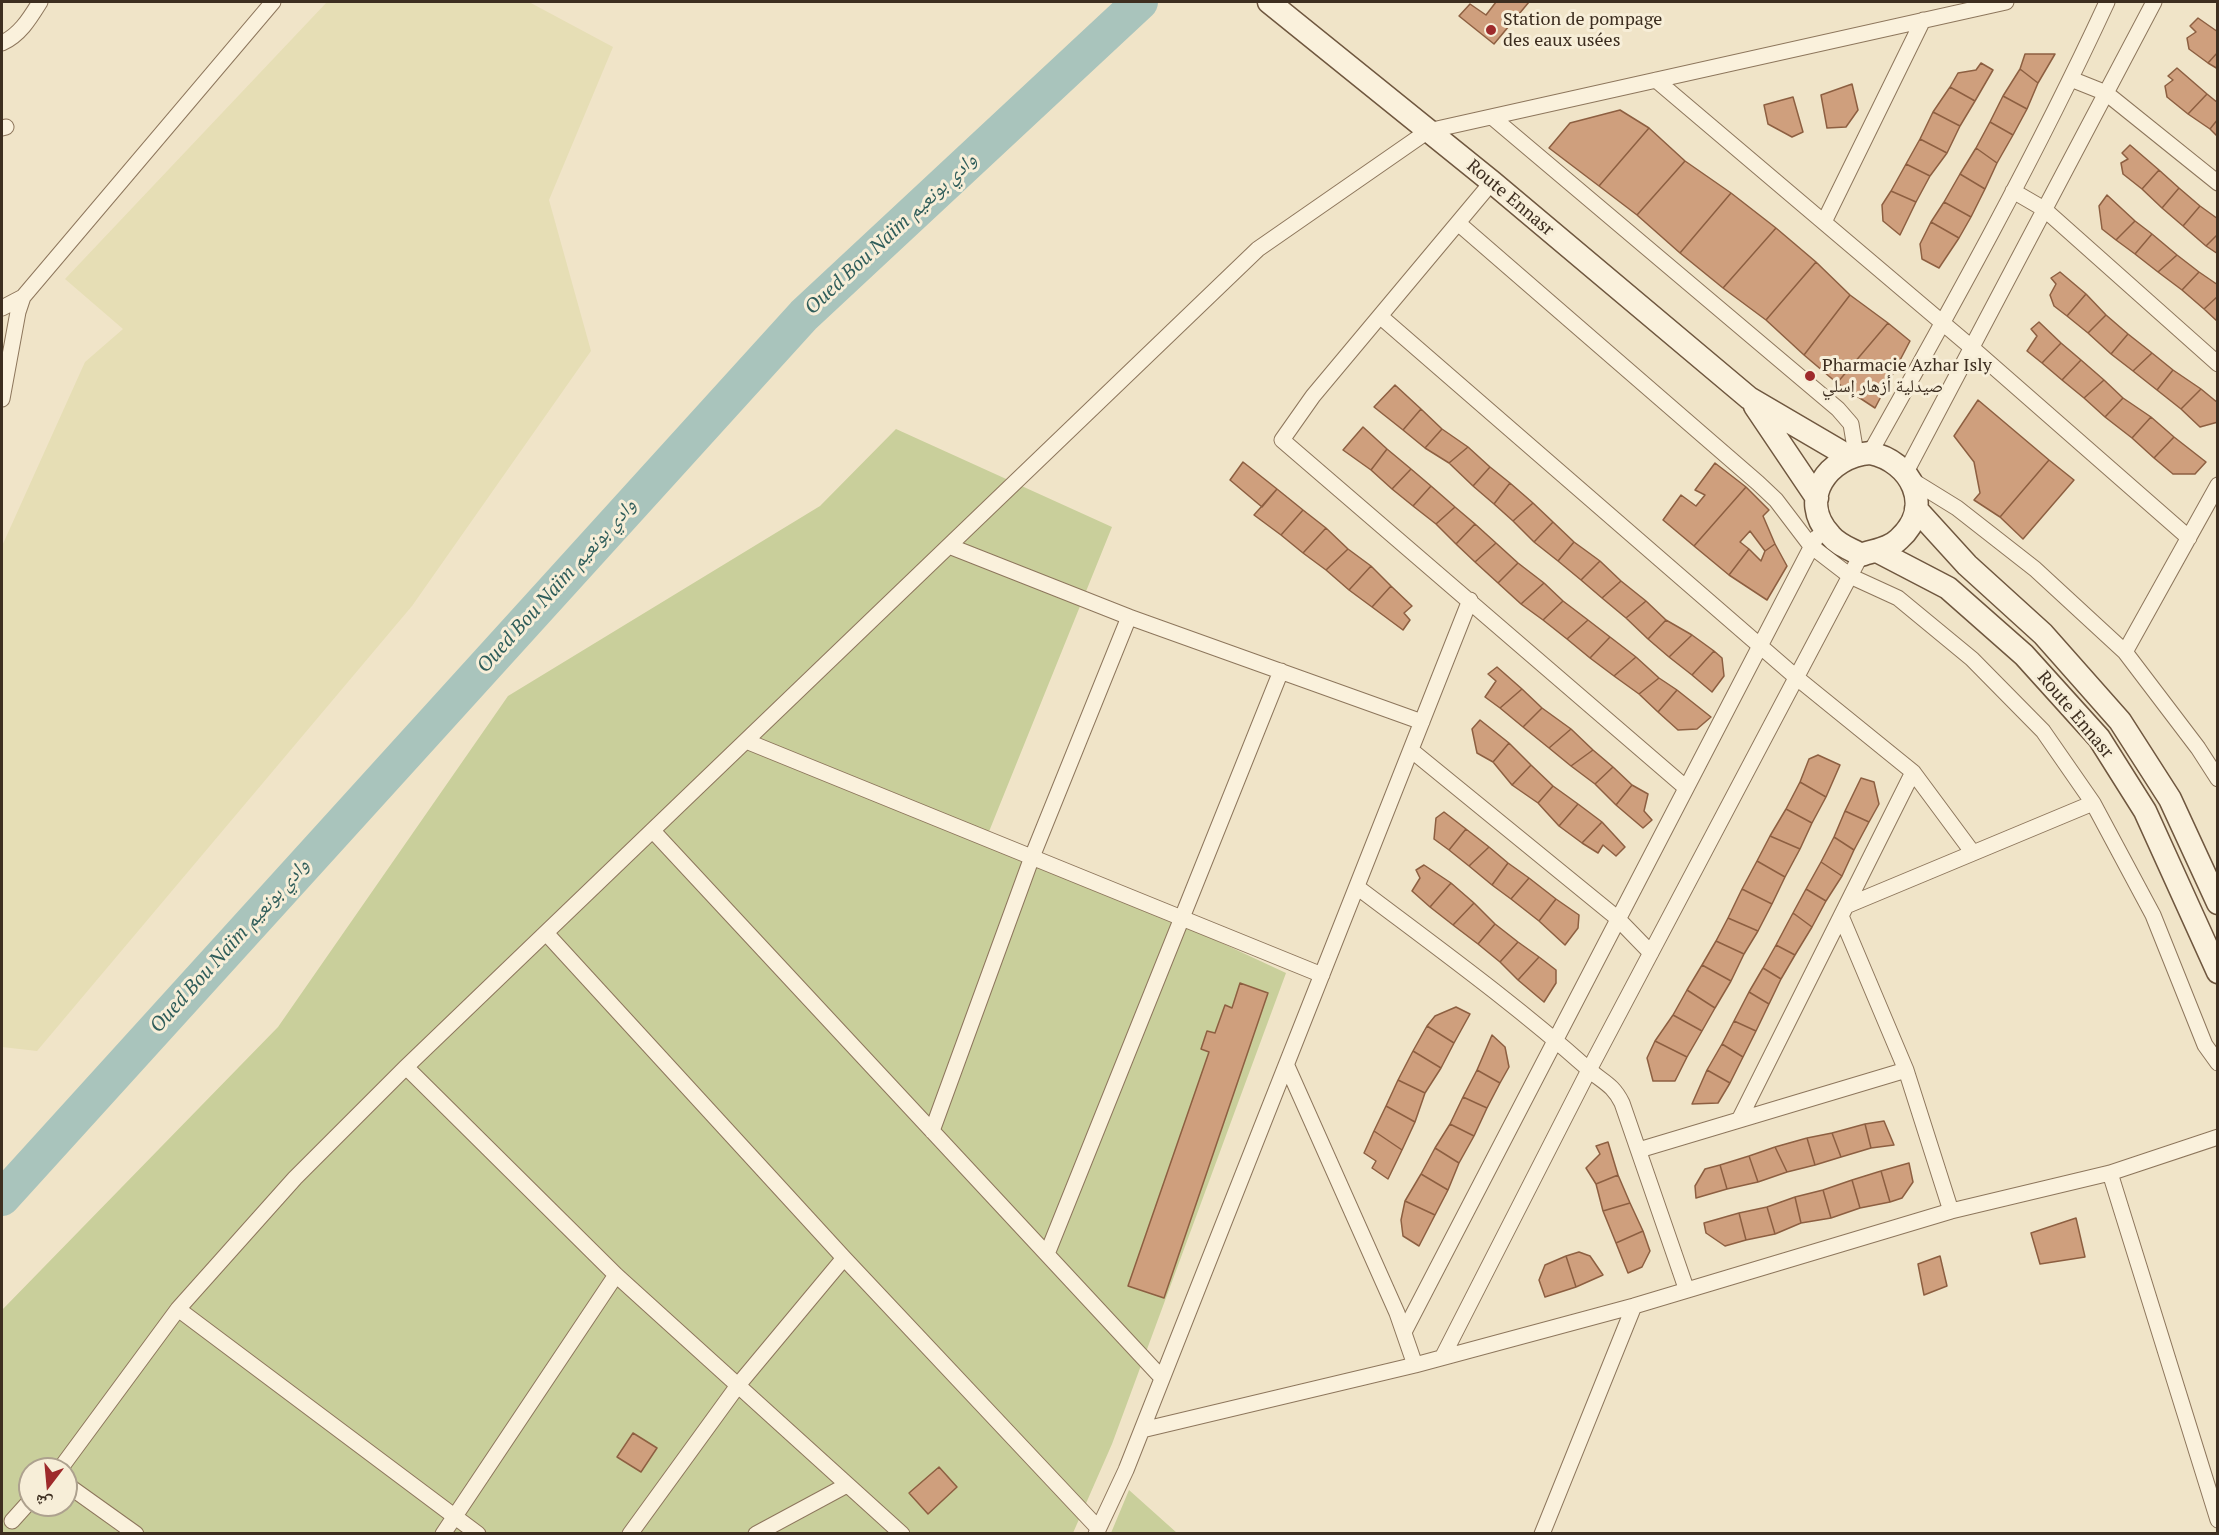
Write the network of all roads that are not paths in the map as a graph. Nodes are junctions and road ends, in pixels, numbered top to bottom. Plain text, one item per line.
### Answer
1 (40, 2) edge
2 (273, 2) edge
3 (1269, 2) edge
4 (2006, 2) edge
5 (2107, 2) edge
6 (2154, 2) edge
7 (1923, 20) junction
8 (2, 43) edge
9 (2072, 79) junction
10 (1656, 80) junction
11 (2106, 93) junction
12 (1492, 117) junction
13 (1428, 131) junction
14 (1492, 182) junction
15 (2217, 183) edge
16 (2013, 191) junction
17 (2044, 209) junction
18 (1824, 222) junction
19 (1458, 223) junction
20 (23, 297) junction
21 (2, 308) edge
22 (1381, 318) junction
23 (1942, 323) junction
24 (1971, 347) junction
25 (2217, 364) edge
26 (2, 398) edge
27 (1749, 398) junction
28 (1858, 454) junction
29 (1908, 476) junction
30 (2217, 485) edge
31 (1817, 498) junction
32 (1916, 509) junction
33 (1822, 525) junction
34 (2189, 537) junction
35 (950, 546) junction
36 (1811, 546) junction
37 (1869, 553) junction
38 (1850, 576) junction
39 (1470, 600) junction
40 (1129, 617) junction
41 (1760, 645) junction
42 (2125, 652) junction
43 (1281, 671) junction
44 (1797, 678) junction
45 (1422, 722) junction
46 (746, 741) junction
47 (1411, 750) junction
48 (1913, 772) junction
49 (2217, 779) edge
50 (1686, 787) junction
51 (2093, 803) junction
52 (653, 831) junction
53 (1973, 853) junction
54 (1032, 857) junction
55 (1357, 887) junction
56 (2217, 903) edge
57 (1844, 911) junction
58 (1182, 918) junction
59 (1617, 918) junction
60 (546, 933) junction
61 (1651, 953) junction
62 (2217, 972) edge
63 (1322, 975) junction
64 (1555, 1038) junction
65 (2217, 1064) edge
66 (1287, 1066) junction
67 (406, 1067) junction
68 (1589, 1070) junction
69 (1906, 1070) junction
70 (1739, 1120) junction
71 (932, 1131) junction
72 (2217, 1137) edge
73 (1639, 1149) junction
74 (2110, 1173) junction
75 (1950, 1211) junction
76 (1047, 1254) junction
77 (844, 1258) junction
78 (616, 1275) junction
79 (1686, 1288) junction
80 (1634, 1306) junction
81 (178, 1309) junction
82 (1404, 1332) junction
83 (1443, 1356) junction
84 (1415, 1365) junction
85 (1162, 1378) junction
86 (739, 1384) junction
87 (1142, 1430) junction
88 (69, 1457) edge
89 (847, 1485) junction
90 (78, 1492) edge
91 (18, 1515) edge
92 (453, 1515) junction
93 (2217, 1520) edge
94 (12, 1521) dead end
95 (1097, 1531) edge
96 (136, 1533) edge
97 (443, 1533) edge
98 (478, 1533) edge
99 (630, 1533) edge
100 (756, 1533) edge
101 (902, 1533) edge
102 (1542, 1533) edge

1 - 8 street
2 - 20 street
3 - 13 main road, Route Ennasr
4 - 7 street
5 - 9 street
6 - 11 street
7 - 10 street
7 - 18 street
9 - 11 street
9 - 16 street
10 - 12 street
10 - 18 street
11 - 15 street
11 - 17 street
12 - 13 street
12 - 28 street
13 - 14 main road, Route Ennasr
13 - 35 street
14 - 19 street
14 - 27 main road, Route Ennasr
16 - 17 street
16 - 23 street
17 - 24 street
17 - 25 street
18 - 23 street
19 - 22 street
19 - 36 street
20 - 21 street
20 - 26 street
22 - 39 street
22 - 41 street
23 - 24 street
23 - 28 street
24 - 29 street
24 - 34 street
27 - 28 main road, Route Ennasr
27 - 31 main road, Route Ennasr
28 - 29 main road
28 - 31 main road
29 - 32 main road
29 - 42 street
30 - 34 street
31 - 33 main road
32 - 37 main road
32 - 56 main road, Route Ennasr
33 - 36 street
33 - 37 main road
34 - 42 street
35 - 40 street
35 - 46 street
36 - 38 street
36 - 41 street
37 - 38 street
37 - 62 main road, Route Ennasr
38 - 44 street
38 - 51 street
39 - 45 street
39 - 50 street
40 - 43 street
40 - 54 street
41 - 44 street
41 - 50 street
42 - 49 street
43 - 45 street
43 - 58 street
44 - 48 street
44 - 61 street
45 - 47 street
46 - 52 street
46 - 54 street
47 - 55 street
47 - 59 street
48 - 53 street
48 - 57 street
50 - 59 street
51 - 53 street
51 - 65 street
52 - 60 street
52 - 71 street
53 - 57 street
54 - 58 street
54 - 71 street
55 - 63 street
55 - 64 street
57 - 69 street
57 - 70 street
58 - 63 street
58 - 76 street
59 - 61 street
59 - 64 street
60 - 67 street
60 - 77 street
61 - 68 street
63 - 66 street
64 - 68 street
64 - 82 street
66 - 82 street
66 - 85 street
67 - 78 street
67 - 81 street
68 - 73 street
68 - 83 street
69 - 70 street
69 - 75 street
70 - 73 street
71 - 76 street
72 - 74 street
73 - 79 street
74 - 75 street
74 - 93 street
75 - 79 street
76 - 85 street
77 - 86 street
77 - 95 street
78 - 86 street
78 - 92 street
79 - 80 street
80 - 83 street
80 - 102 street
81 - 88 street
81 - 92 street
82 - 84 street
83 - 84 street
84 - 87 street
85 - 87 street
86 - 89 street
86 - 99 street
87 - 95 street
89 - 100 street
89 - 101 street
90 - 96 street
91 - 94 street
92 - 97 street
92 - 98 street

